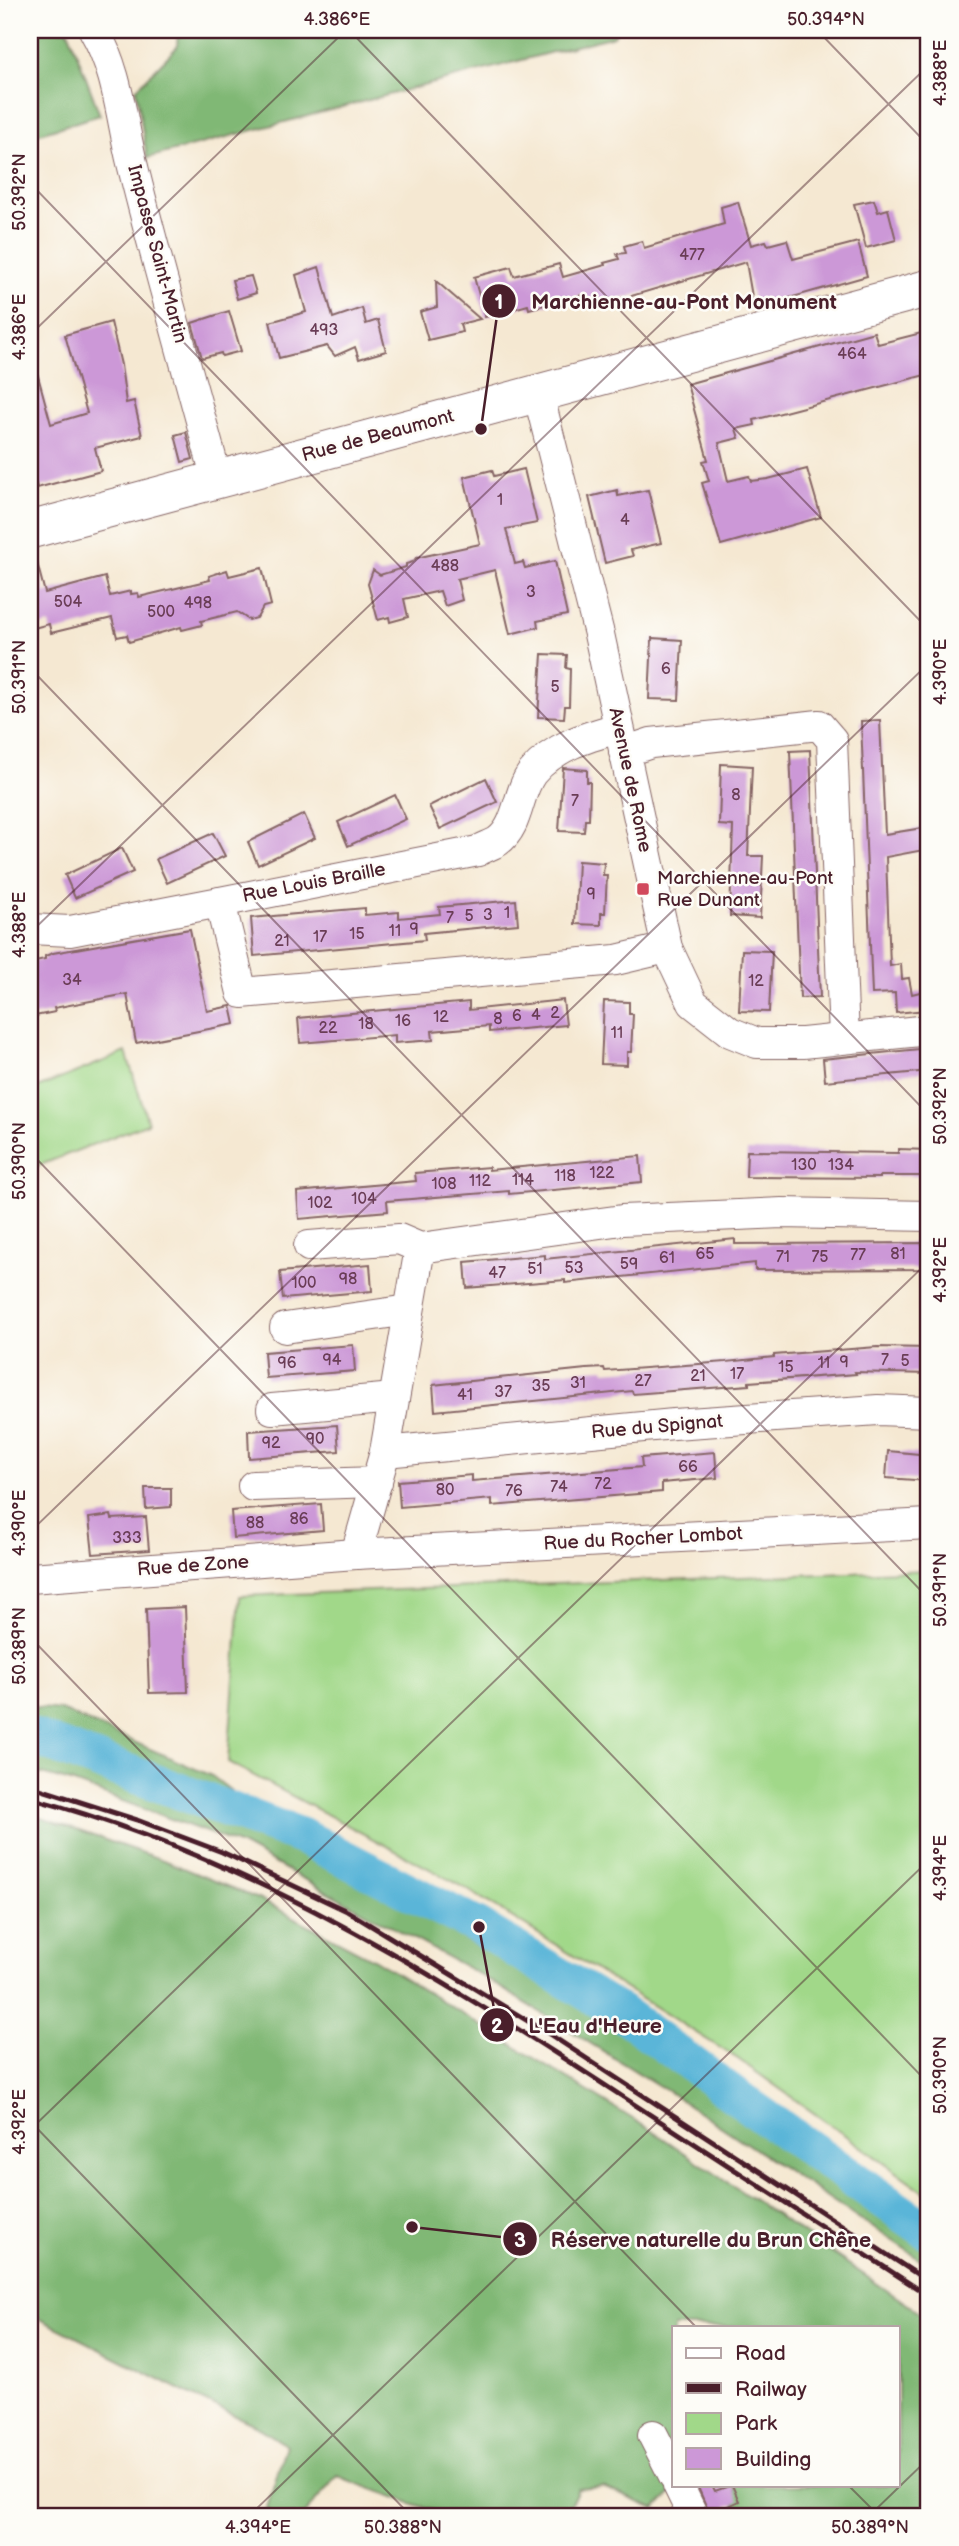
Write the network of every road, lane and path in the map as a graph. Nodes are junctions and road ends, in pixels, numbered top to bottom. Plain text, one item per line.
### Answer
1 (94, 30) edge
2 (929, 288) edge
3 (538, 393) junction
4 (217, 480) junction
5 (30, 530) edge
6 (621, 740) junction
7 (220, 902) junction
8 (30, 929) edge
9 (667, 948) junction
10 (929, 1030) edge
11 (844, 1038) junction
12 (929, 1216) edge
13 (309, 1246) dead end
14 (420, 1248) junction
15 (409, 1310) junction
16 (285, 1328) dead end
17 (394, 1398) junction
18 (272, 1409) dead end
19 (929, 1412) edge
20 (385, 1452) junction
21 (377, 1482) junction
22 (253, 1486) dead end
23 (929, 1524) edge
24 (356, 1554) junction
25 (30, 1577) edge
26 (653, 2435) dead end
27 (672, 2472) edge
28 (678, 2486) edge
29 (693, 2516) edge

1 - 4 street, Impasse Saint-Martin
2 - 3 main road, Rue de Beaumont
3 - 4 main road, Rue de Beaumont
3 - 6 street, Avenue de Rome
4 - 5 main road, Rue de Beaumont
6 - 7 street, Rue Louis Braille
6 - 9 street, Avenue de Rome
6 - 11 street, Rue Louis Braille
7 - 8 street
7 - 9 street, Rue Louis Braille
9 - 11 street, Avenue de Rome
10 - 11 street, Avenue de Rome
12 - 14 street
13 - 14 street
14 - 15 street
15 - 16 street
15 - 17 street
17 - 18 street
17 - 20 street
19 - 20 street, Rue du Spignat
20 - 21 street
21 - 22 street
21 - 24 street
23 - 24 street, Rue du Rocher Lombot
24 - 25 street, Rue de Zone
26 - 27 street
28 - 29 street

